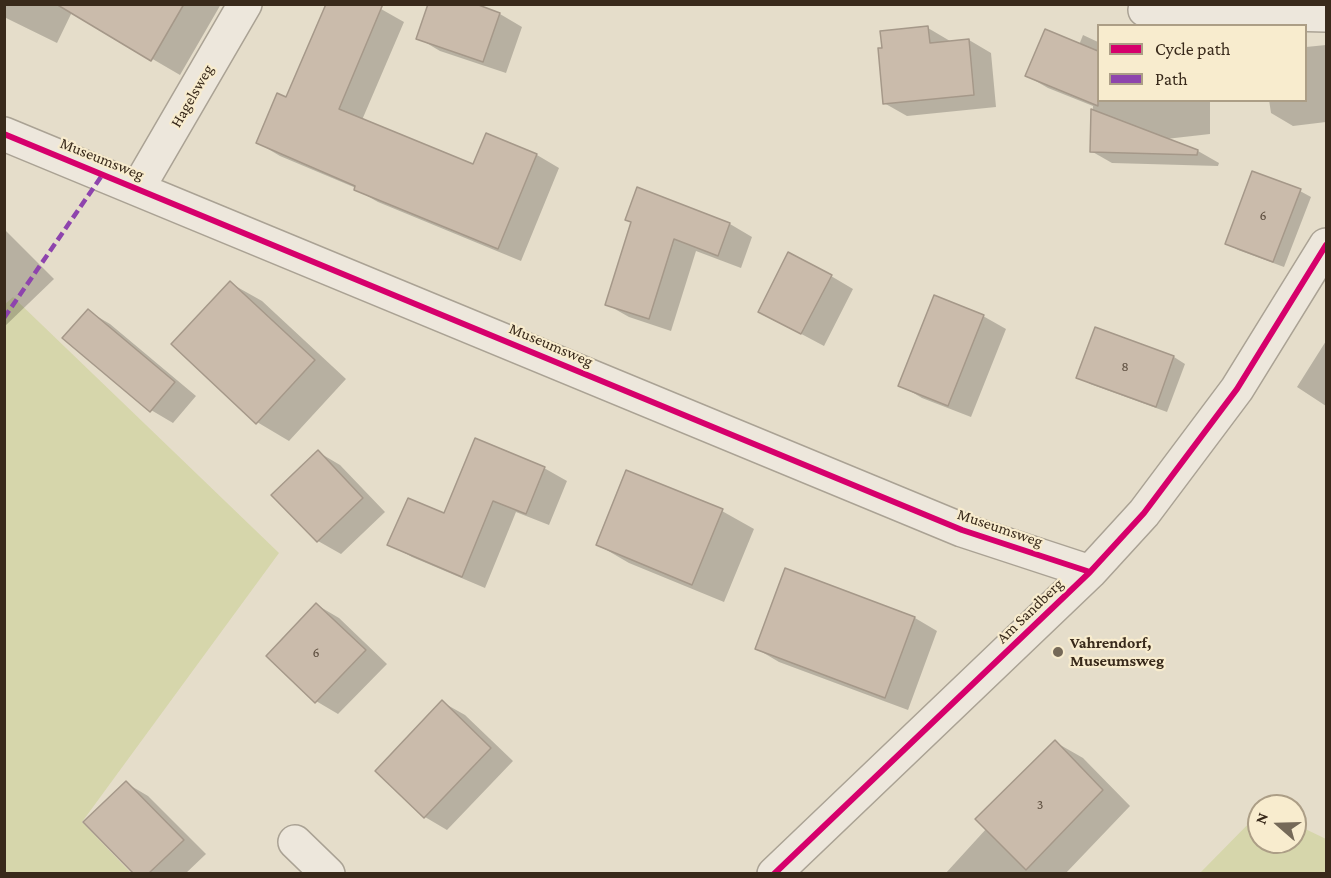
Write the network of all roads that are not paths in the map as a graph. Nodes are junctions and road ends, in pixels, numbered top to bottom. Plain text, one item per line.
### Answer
1 (245, 4) edge
2 (1145, 10) dead end
3 (1326, 15) edge
4 (4, 134) edge
5 (138, 188) junction
6 (1326, 245) edge
7 (1090, 572) junction
8 (295, 842) dead end
9 (328, 873) edge
10 (774, 873) edge

1 - 5 street, Hagelsweg
2 - 3 street
4 - 5 street, Museumsweg
5 - 7 street, Museumsweg
6 - 7 street, Am Sandberg
7 - 10 street, Am Sandberg
8 - 9 street

